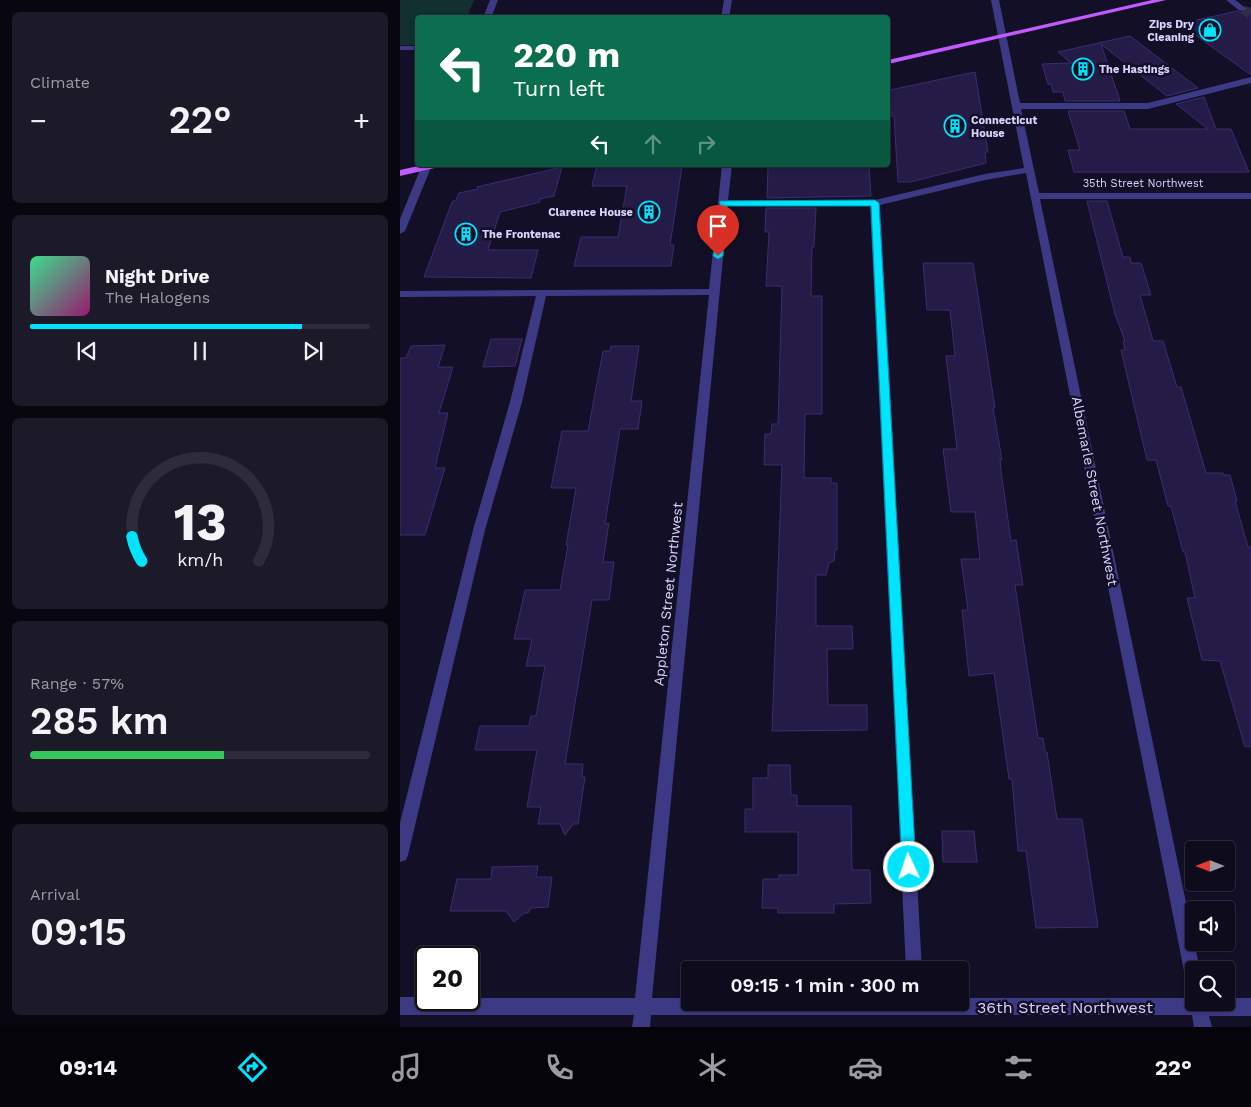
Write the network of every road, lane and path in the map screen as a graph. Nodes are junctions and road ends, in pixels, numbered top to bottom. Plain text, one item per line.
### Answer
1 (494, 0) edge
2 (728, 0) edge
3 (995, 0) edge
4 (1162, 0) edge
5 (1230, 0) edge
6 (1243, 9) tunnel mouth
7 (487, 15) edge
8 (726, 15) edge
9 (1002, 36) junction
10 (400, 48) edge
11 (415, 48) edge
12 (890, 62) edge
13 (1251, 80) edge
14 (1017, 106) junction
15 (425, 167) edge
16 (429, 167) edge
17 (727, 167) edge
18 (1030, 170) junction
19 (400, 173) edge
20 (1035, 196) junction
21 (1251, 196) edge
22 (723, 203) junction
23 (875, 203) junction
24 (400, 230) edge
25 (714, 292) junction
26 (542, 293) junction
27 (400, 294) edge
28 (400, 855) edge
29 (914, 961) edge
30 (1190, 961) edge
31 (969, 1005) edge
32 (1185, 1005) edge
33 (400, 1006) edge
34 (1235, 1006) edge
35 (643, 1007) junction
36 (681, 1007) edge
37 (1251, 1007) edge
38 (1199, 1011) edge
39 (641, 1027) edge
40 (1203, 1027) edge

1 - 7 street
2 - 8 street
3 - 9 street, Albemarle Street Northwest
4 - 9 main road
5 - 6 street
9 - 12 main road
9 - 14 street, Albemarle Street Northwest
10 - 11 street
13 - 14 street
14 - 18 street, Albemarle Street Northwest
15 - 19 main road
16 - 24 street
17 - 22 street, Appleton Street Northwest
18 - 20 street, Albemarle Street Northwest
18 - 23 street
20 - 21 street, 35th Street Northwest
20 - 30 street, Albemarle Street Northwest
22 - 23 street
22 - 25 street, Appleton Street Northwest
23 - 29 street
25 - 26 street
25 - 35 street, Appleton Street Northwest
26 - 27 street
26 - 28 street
31 - 32 street, 36th Street Northwest
33 - 35 street, 36th Street Northwest
34 - 37 street, 36th Street Northwest
35 - 36 street, 36th Street Northwest
35 - 39 street, Appleton Street Northwest
38 - 40 street

